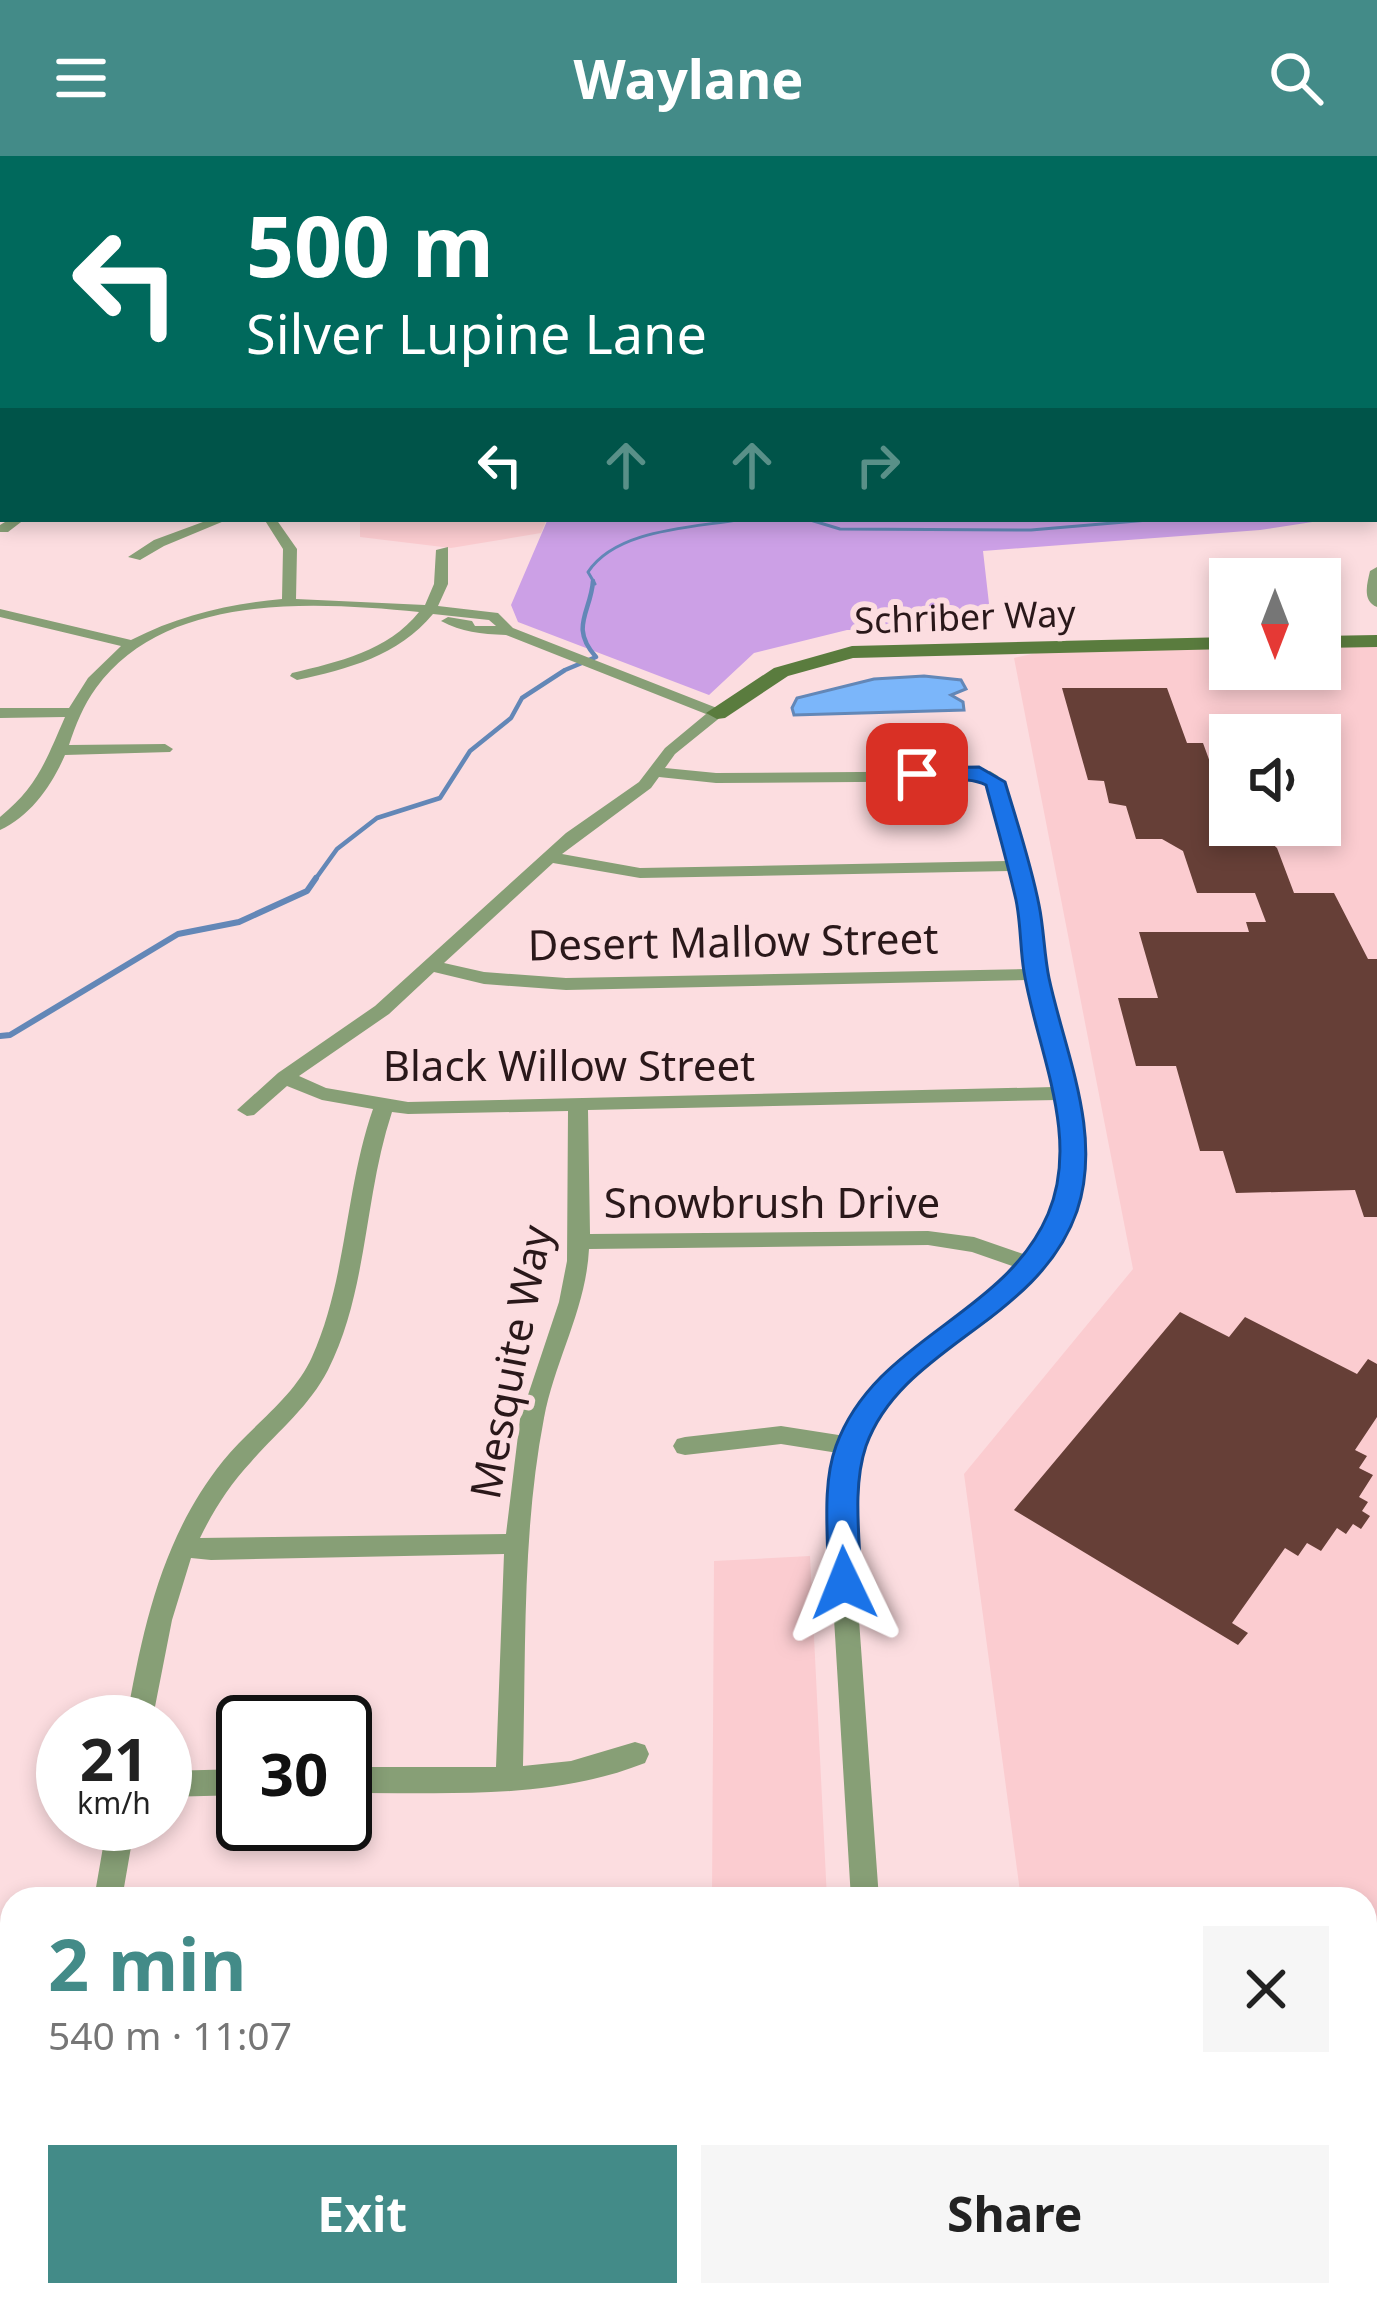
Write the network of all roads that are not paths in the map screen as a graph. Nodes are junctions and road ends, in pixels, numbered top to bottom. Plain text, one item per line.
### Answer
1 (215, 522) edge
2 (272, 522) edge
3 (443, 550) dead end
4 (135, 557) dead end
5 (1377, 571) edge
6 (289, 601) junction
7 (1377, 603) edge
8 (428, 612) junction
9 (0, 613) edge
10 (1377, 641) edge
11 (1341, 642) edge
12 (1209, 644) edge
13 (135, 646) junction
14 (297, 676) dead end
15 (77, 712) junction
16 (717, 712) junction
17 (0, 713) edge
18 (165, 749) dead end
19 (62, 750) junction
20 (657, 772) junction
21 (0, 825) edge
22 (549, 857) junction
23 (1018, 866) junction
24 (433, 966) junction
25 (1036, 974) junction
26 (285, 1077) junction
27 (1065, 1093) junction
28 (578, 1105) junction
29 (384, 1106) junction
30 (248, 1110) dead end
31 (579, 1242) junction
32 (1034, 1266) junction
33 (685, 1446) dead end
34 (851, 1446) junction
35 (518, 1544) junction
36 (182, 1546) junction
37 (144, 1695) edge
38 (635, 1754) dead end
39 (509, 1776) junction
40 (372, 1779) edge
41 (116, 1851) edge
42 (109, 1887) edge
43 (865, 1887) edge

1 - 4 street
2 - 6 street
3 - 8 street
5 - 7 street
6 - 8 street
6 - 13 street
8 - 14 street
8 - 16 street
9 - 13 street
10 - 11 street
12 - 16 street, Schriber Way
13 - 15 street
15 - 17 street
15 - 19 street
16 - 20 street, Black Willow Street
18 - 19 street
19 - 21 street
20 - 22 street, Black Willow Street
20 - 23 street
22 - 23 street
22 - 24 street, Black Willow Street
23 - 25 street
24 - 25 street, Desert Mallow Street
24 - 26 street, Black Willow Street
25 - 27 street
26 - 29 street, Black Willow Street
26 - 30 street
27 - 28 street, Black Willow Street
27 - 32 street
28 - 29 street, Black Willow Street
28 - 31 street, Mesquite Way
29 - 36 street
31 - 32 street, Snowbrush Drive
31 - 35 street, Mesquite Way
32 - 34 street
33 - 34 street
34 - 43 street
35 - 36 street
35 - 39 street, Mesquite Way
36 - 37 street
38 - 39 street
39 - 40 street
41 - 42 street

